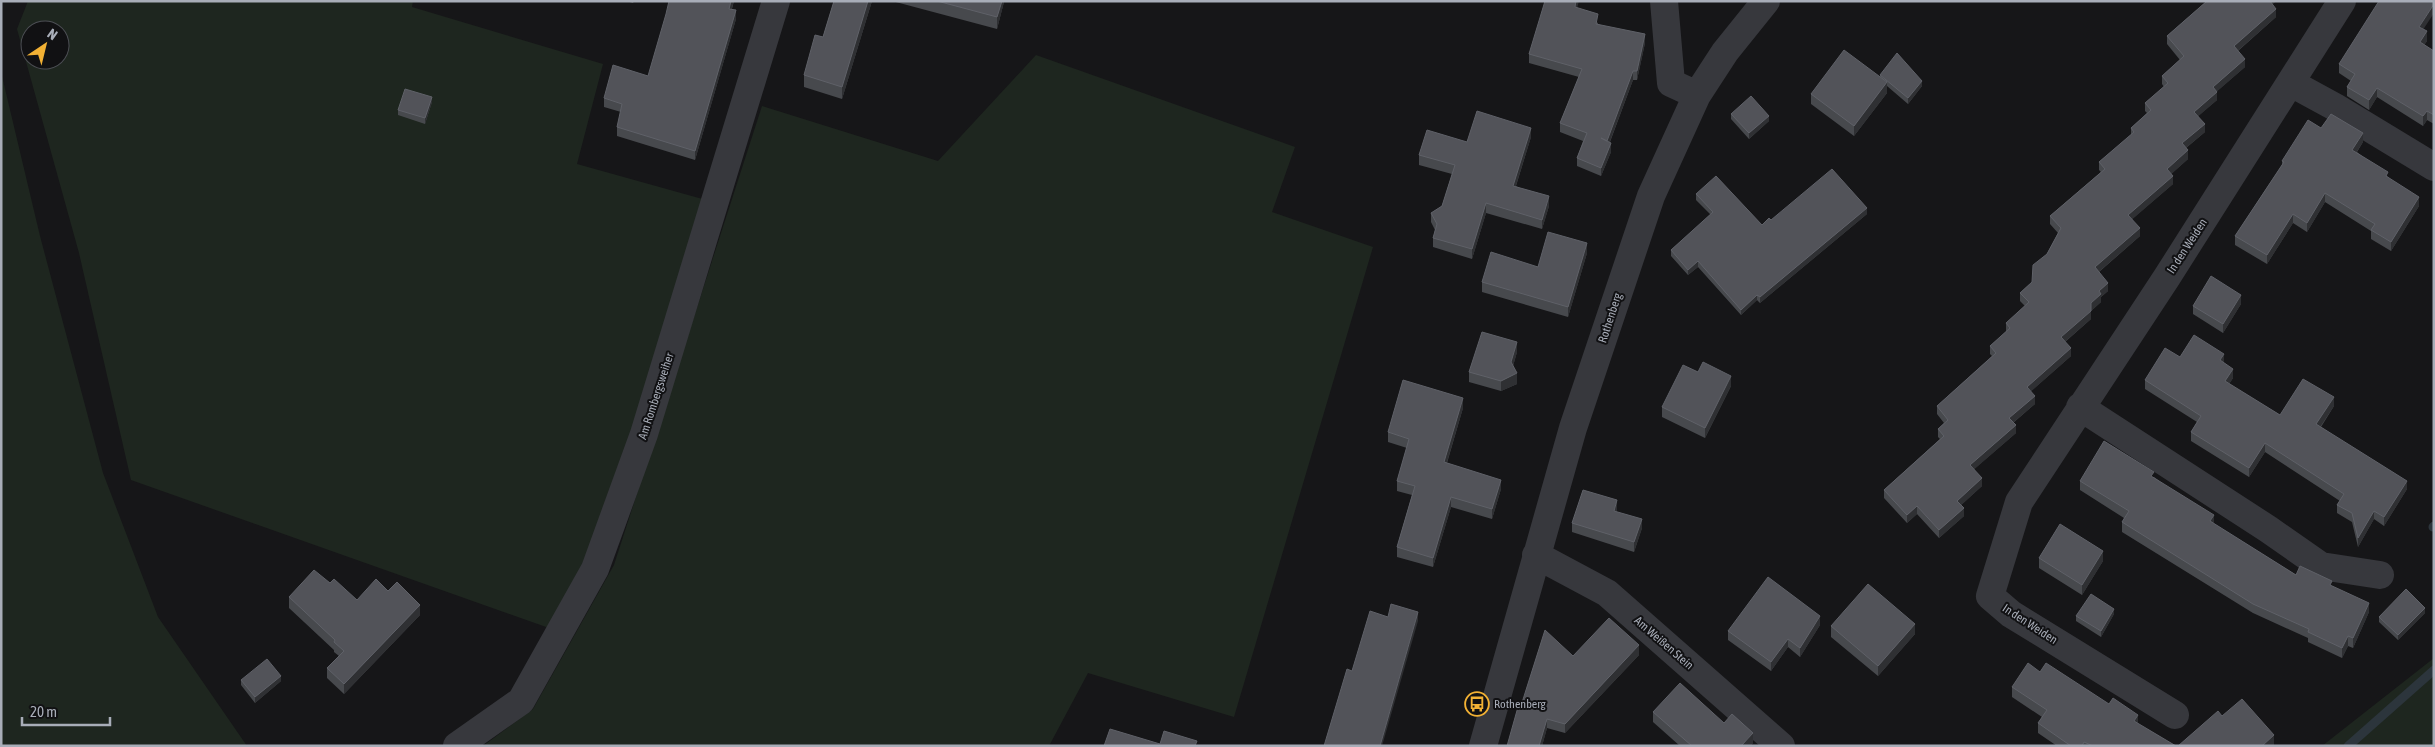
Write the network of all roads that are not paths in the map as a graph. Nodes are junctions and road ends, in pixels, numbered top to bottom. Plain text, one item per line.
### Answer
1 (776, 1) edge
2 (1664, 1) edge
3 (1766, 1) edge
4 (2342, 1) edge
5 (2291, 83) junction
6 (1697, 95) junction
7 (2434, 167) edge
8 (2080, 407) junction
9 (1536, 555) junction
10 (2380, 575) dead end
11 (2175, 715) dead end
12 (456, 746) edge
13 (1483, 746) edge
14 (1781, 746) edge

1 - 12 street, Am Rombergsweiher
2 - 6 street
3 - 6 street, Rothenberg
4 - 5 street, In den Weiden
5 - 7 street
5 - 8 street, In den Weiden
6 - 9 street, Rothenberg
8 - 10 street
8 - 11 street, In den Weiden
9 - 13 street, Rothenberg
9 - 14 street, Am Weißen Stein

